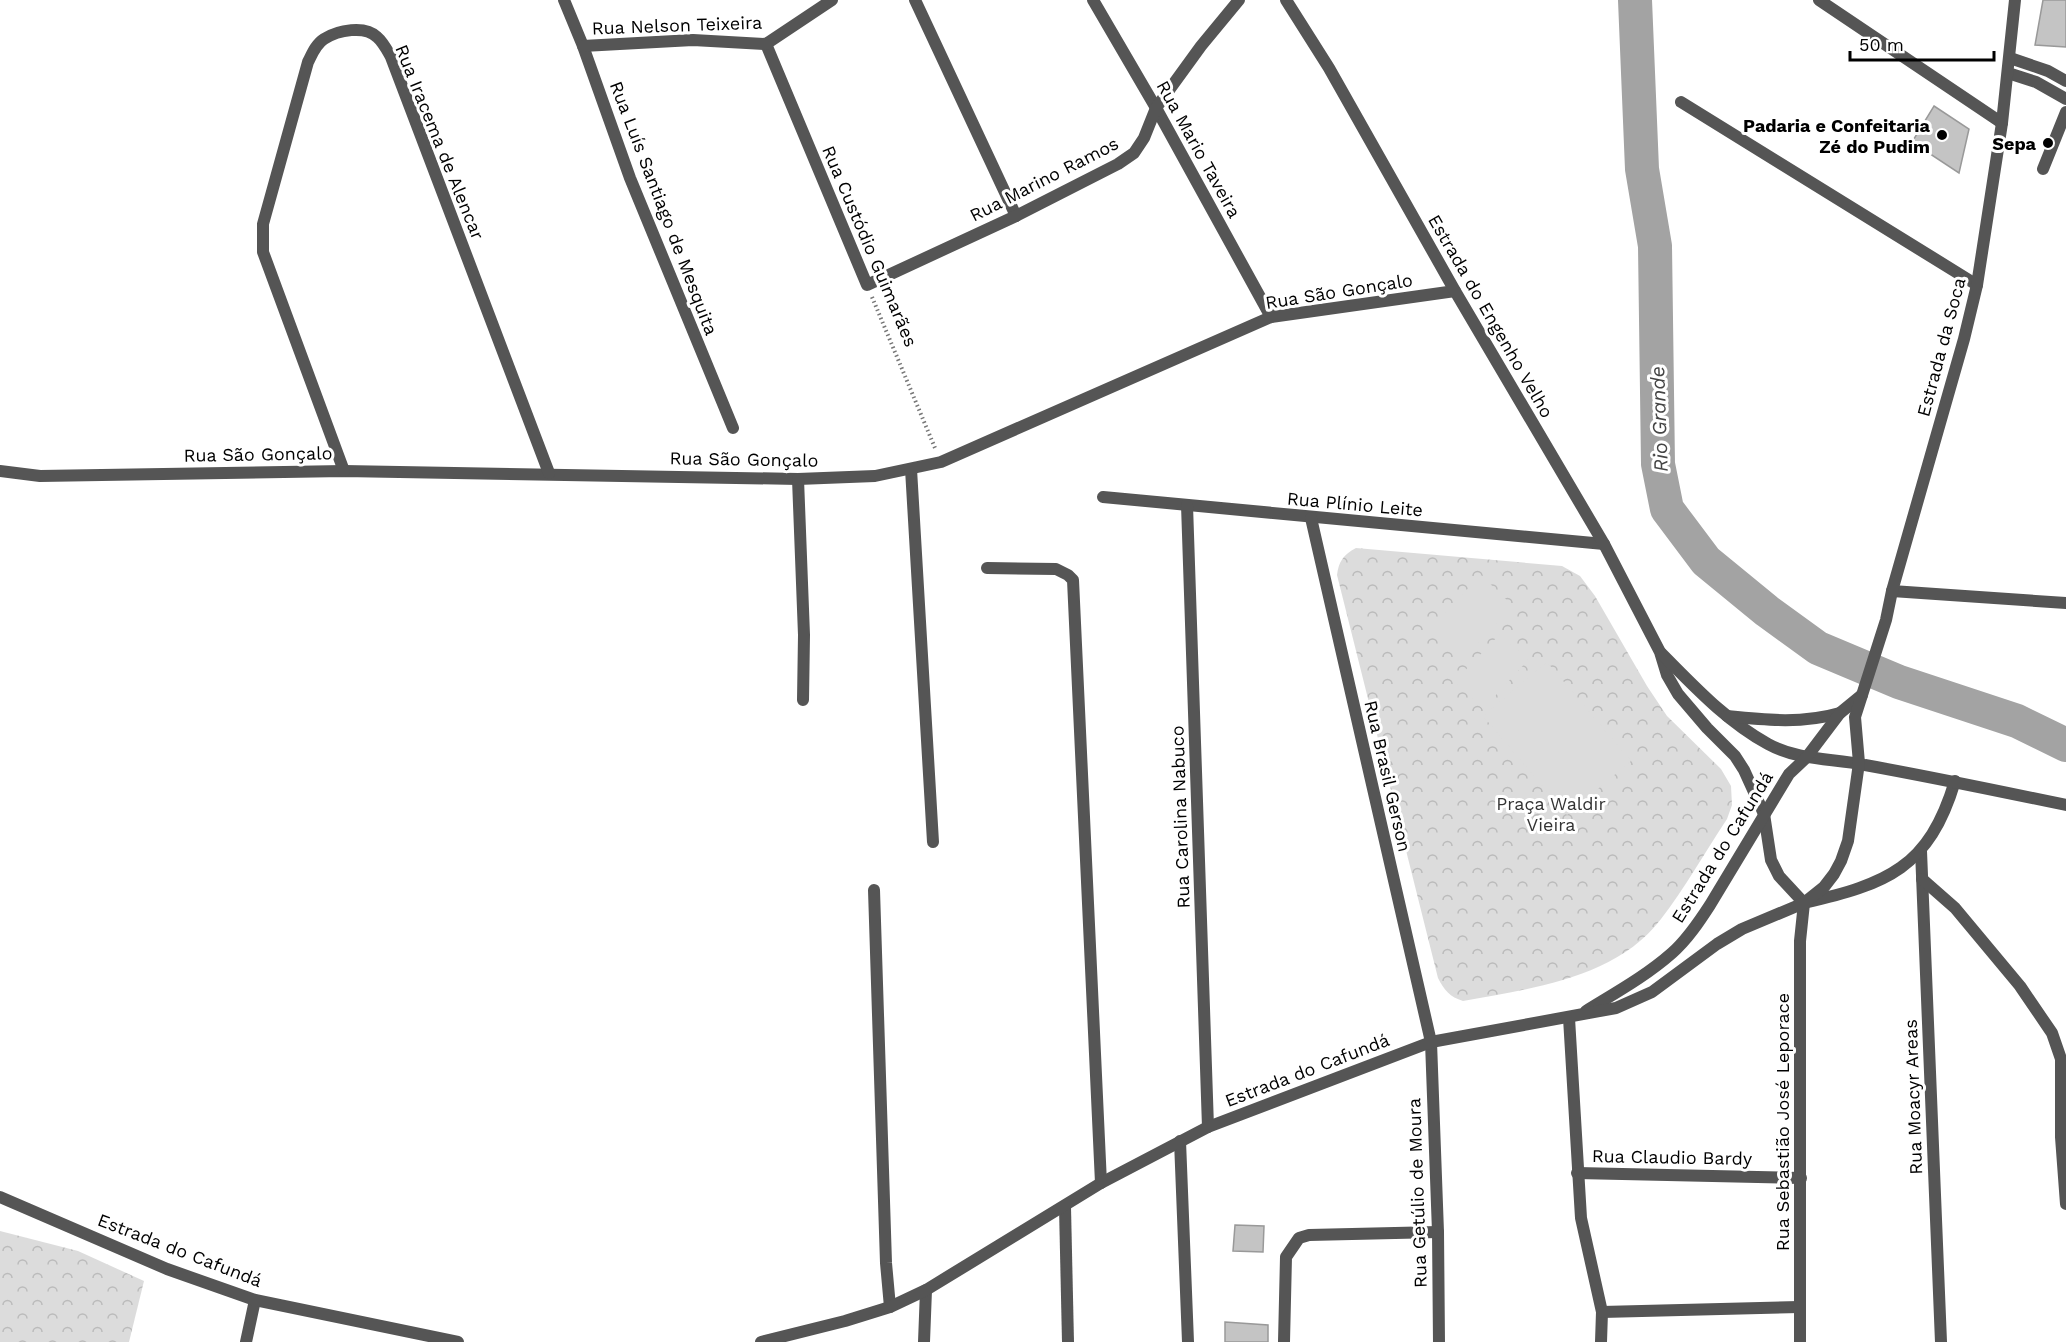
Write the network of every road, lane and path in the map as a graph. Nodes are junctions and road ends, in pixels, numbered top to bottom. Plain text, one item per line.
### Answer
1 (564, 0) edge
2 (832, 0) edge
3 (915, 0) edge
4 (1093, 0) edge
5 (1239, 0) edge
6 (1286, 0) edge
7 (1819, 0) edge
8 (2015, 0) edge
9 (766, 44) junction
10 (583, 46) junction
11 (2010, 58) junction
12 (2008, 73) junction
13 (2066, 81) edge
14 (2066, 99) edge
15 (1681, 102) dead end
16 (1156, 108) junction
17 (2066, 112) edge
18 (2002, 123) junction
19 (2043, 169) dead end
20 (1016, 216) junction
21 (867, 285) junction
22 (1977, 285) junction
23 (1455, 291) junction
24 (1271, 317) junction
25 (733, 428) dead end
26 (941, 462) junction
27 (911, 469) junction
28 (0, 471) edge
29 (344, 471) junction
30 (549, 473) junction
31 (798, 479) junction
32 (1103, 497) dead end
33 (1187, 506) junction
34 (1311, 518) junction
35 (1604, 544) junction
36 (987, 568) dead end
37 (1892, 591) junction
38 (2066, 603) edge
39 (1660, 652) junction
40 (1862, 695) junction
41 (803, 700) dead end
42 (1840, 713) junction
43 (1727, 716) junction
44 (1806, 758) junction
45 (1859, 763) junction
46 (1954, 781) junction
47 (2066, 806) edge
48 (1764, 814) junction
49 (933, 842) dead end
50 (1921, 851) junction
51 (1922, 879) junction
52 (874, 890) dead end
53 (1804, 903) junction
54 (1574, 1016) junction
55 (1431, 1042) junction
56 (1208, 1127) junction
57 (2063, 1138) edge
58 (1180, 1141) junction
59 (1577, 1173) junction
60 (1801, 1178) junction
61 (1101, 1183) junction
62 (0, 1197) edge
63 (2066, 1204) edge
64 (1065, 1207) junction
65 (1437, 1232) junction
66 (926, 1290) junction
67 (255, 1300) junction
68 (890, 1307) junction
69 (1799, 1307) junction
70 (1602, 1312) junction
71 (246, 1342) edge
72 (458, 1342) edge
73 (760, 1342) edge
74 (924, 1342) edge
75 (1068, 1342) edge
76 (1188, 1342) edge
77 (1284, 1342) edge
78 (1439, 1342) edge
79 (1601, 1342) edge
80 (1800, 1342) edge
81 (1941, 1342) edge

1 - 10 street, Rua Luís Santiago de Mesquita
2 - 9 street, Rua Nelson Teixeira
3 - 20 street
4 - 16 street, Rua Mario Taveira
5 - 16 street, Rua Marino Ramos
6 - 23 street, Estrada do Engenho Velho
7 - 18 street
8 - 11 street, Estrada da Soca
9 - 10 street, Rua Nelson Teixeira
9 - 21 street, Rua Custódio Guimarães
10 - 25 street, Rua Luís Santiago de Mesquita
11 - 12 street, Estrada da Soca
11 - 13 street
12 - 14 street
12 - 18 street, Estrada da Soca
15 - 22 street
16 - 20 street, Rua Marino Ramos
16 - 24 street, Rua Mario Taveira
17 - 19 street
18 - 22 street, Estrada da Soca
20 - 21 street, Rua Marino Ramos
21 - 26 path, Rua Custódio Guimarães
22 - 37 street, Estrada da Soca
23 - 24 street, Rua São Gonçalo
23 - 35 street, Estrada do Engenho Velho
24 - 26 street, Rua São Gonçalo
26 - 27 street, Rua São Gonçalo
27 - 31 street, Rua São Gonçalo
27 - 49 street
28 - 29 street, Rua São Gonçalo
29 - 30 street, Rua São Gonçalo
29 - 30 street, Rua Iracema de Alencar
30 - 31 street, Rua São Gonçalo
31 - 41 street
32 - 33 street, Rua Plínio Leite
33 - 34 street, Rua Plínio Leite
33 - 56 street, Rua Carolina Nabuco
34 - 35 street, Rua Plínio Leite
34 - 55 street, Rua Brasil Gerson
35 - 39 street, Estrada do Engenho Velho
36 - 61 street
37 - 38 street
37 - 40 street, Estrada da Soca
39 - 43 street, Estrada do Engenho Velho
39 - 48 street, Estrada do Engenho Velho
40 - 42 street
40 - 45 street, Estrada da Soca
42 - 43 street
42 - 44 street
43 - 44 street, Estrada do Engenho Velho
44 - 45 street, Estrada do Engenho Velho
44 - 48 street, Estrada do Cafundá
45 - 46 street, Estrada do Engenho Velho
45 - 53 street, Estrada do Cafundá
46 - 47 street, Estrada do Engenho Velho
46 - 50 street
48 - 53 street, Estrada do Engenho Velho
48 - 54 street, Estrada do Cafundá
50 - 51 street, Rua Moacyr Areas
50 - 53 street
51 - 57 street
51 - 81 street, Rua Moacyr Areas
52 - 68 street
53 - 54 street, Estrada do Cafundá
53 - 60 street, Rua Sebastião José Leporace
54 - 55 street, Estrada do Cafundá
54 - 59 street
55 - 56 street, Estrada do Cafundá
55 - 65 street, Rua Getúlio de Moura
56 - 58 street, Estrada do Cafundá
57 - 63 street
58 - 61 street, Estrada do Cafundá
58 - 76 street
59 - 60 street, Rua Claudio Bardy
59 - 70 street
60 - 69 street, Rua Sebastião José Leporace
61 - 64 street, Estrada do Cafundá
62 - 67 street, Estrada do Cafundá
64 - 66 street, Estrada do Cafundá
64 - 75 street
65 - 77 street
65 - 78 street, Rua Getúlio de Moura
66 - 68 street, Estrada do Cafundá
66 - 74 street
67 - 71 street
67 - 72 street, Estrada do Cafundá
68 - 73 street, Estrada do Cafundá
69 - 70 street
69 - 80 street, Rua Sebastião José Leporace
70 - 79 street

